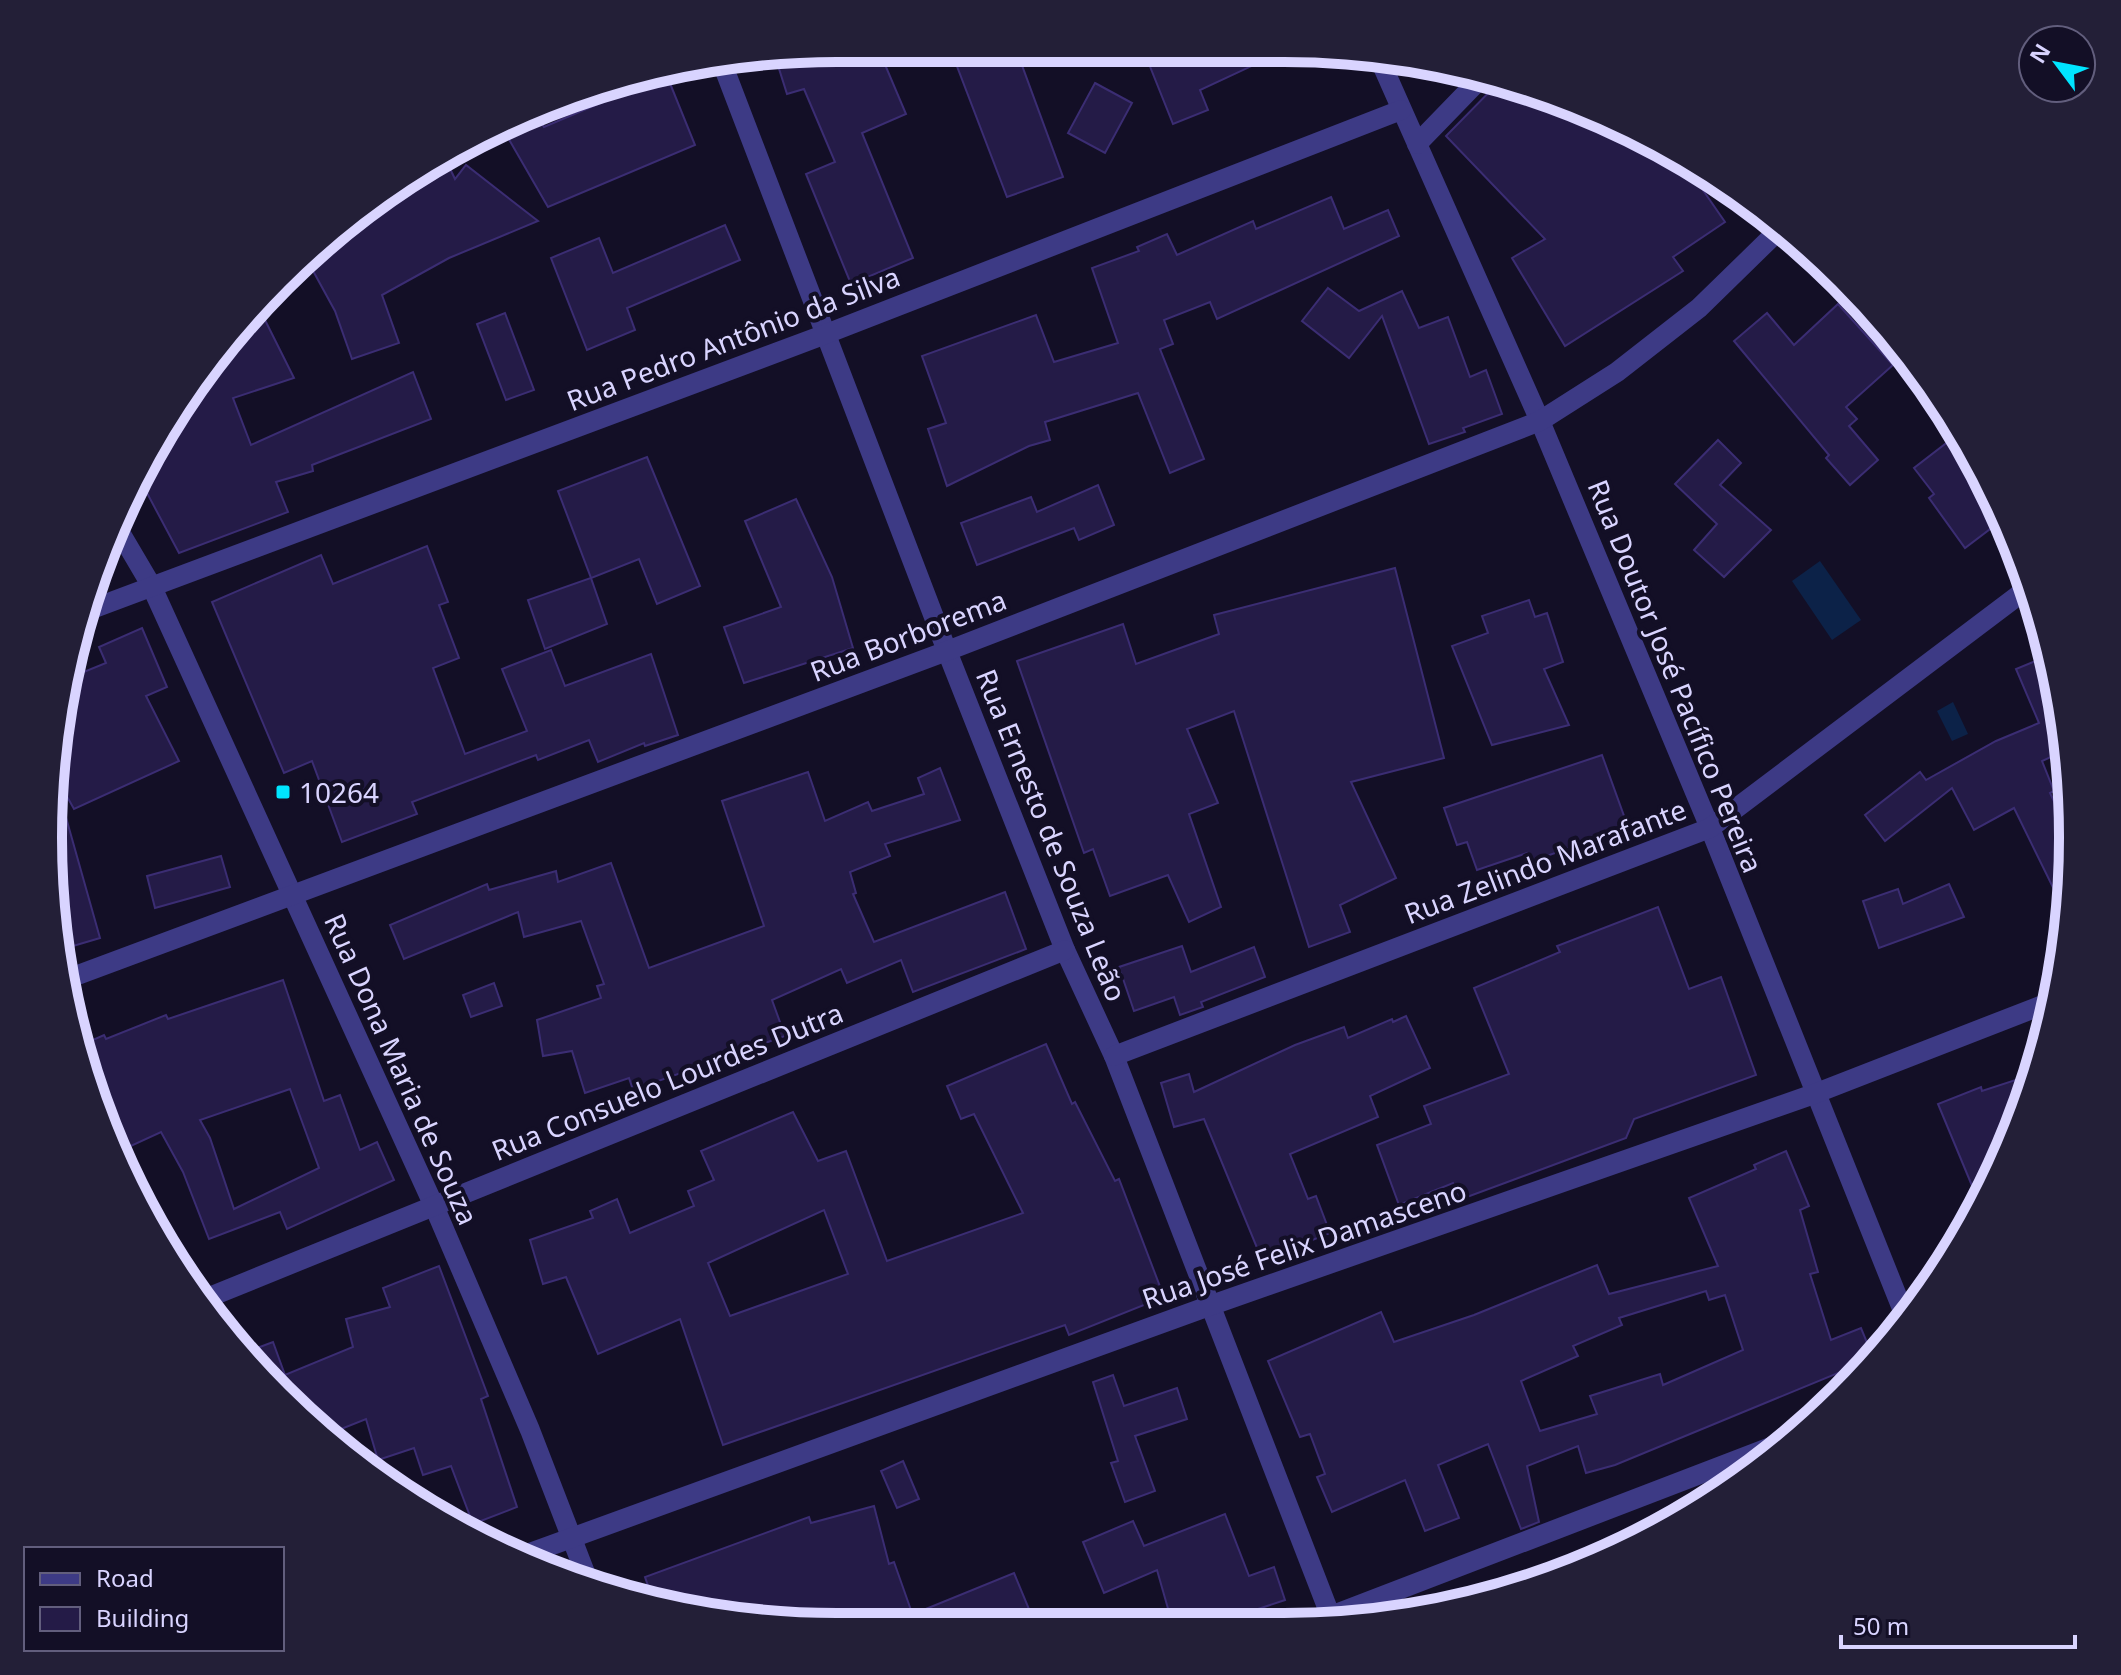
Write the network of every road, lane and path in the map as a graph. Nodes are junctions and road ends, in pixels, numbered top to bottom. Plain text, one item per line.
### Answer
1 (1384, 69) edge
2 (725, 71) edge
3 (1474, 86) edge
4 (1401, 110) junction
5 (1417, 144) junction
6 (1773, 236) edge
7 (826, 334) junction
8 (1540, 421) junction
9 (123, 537) edge
10 (151, 585) junction
11 (2020, 594) edge
12 (97, 607) edge
13 (947, 651) junction
14 (1710, 828) junction
15 (292, 893) junction
16 (1065, 950) junction
17 (75, 976) edge
18 (2040, 1006) edge
19 (1114, 1056) junction
20 (1814, 1094) junction
21 (434, 1206) junction
22 (212, 1296) edge
23 (1209, 1306) junction
24 (1901, 1307) edge
25 (1756, 1453) edge
26 (572, 1538) junction
27 (535, 1551) edge
28 (584, 1571) edge
29 (1366, 1608) edge
30 (1329, 1611) edge

1 - 4 street, Rua Doutor José Pacífico Pereira
2 - 7 street, Rua Ernesto de Souza Leão
3 - 5 street
4 - 5 street, Rua Doutor José Pacífico Pereira
4 - 7 street, Rua Pedro Antônio da Silva
5 - 8 street, Rua Doutor José Pacífico Pereira
6 - 8 street, Rua Borborema
7 - 10 street, Rua Pedro Antônio da Silva
7 - 13 street, Rua Ernesto de Souza Leão
8 - 13 street, Rua Borborema
8 - 14 street, Rua Doutor José Pacífico Pereira
9 - 10 street, Rua Dona Maria de Souza
10 - 12 street, Rua Pedro Antônio da Silva
10 - 15 street, Rua Dona Maria de Souza
11 - 14 street, Rua Zelindo Marafante
13 - 15 street, Rua Borborema
13 - 16 street, Rua Ernesto de Souza Leão
14 - 19 street, Rua Zelindo Marafante
14 - 20 street, Rua Doutor José Pacífico Pereira
15 - 17 street, Rua Borborema
15 - 21 street, Rua Dona Maria de Souza
16 - 19 street, Rua Ernesto de Souza Leão
16 - 21 street, Rua Consuelo Lourdes Dutra
18 - 20 street, Rua José Felix Damasceno
19 - 23 street, Rua Ernesto de Souza Leão
20 - 23 street, Rua José Felix Damasceno
20 - 24 street, Rua Doutor José Pacífico Pereira
21 - 22 street, Rua Consuelo Lourdes Dutra
21 - 26 street, Rua Dona Maria de Souza
23 - 26 street, Rua José Felix Damasceno
23 - 30 street, Rua Ernesto de Souza Leão
25 - 29 street
26 - 27 street, Rua José Felix Damasceno
26 - 28 street, Rua Dona Maria de Souza

